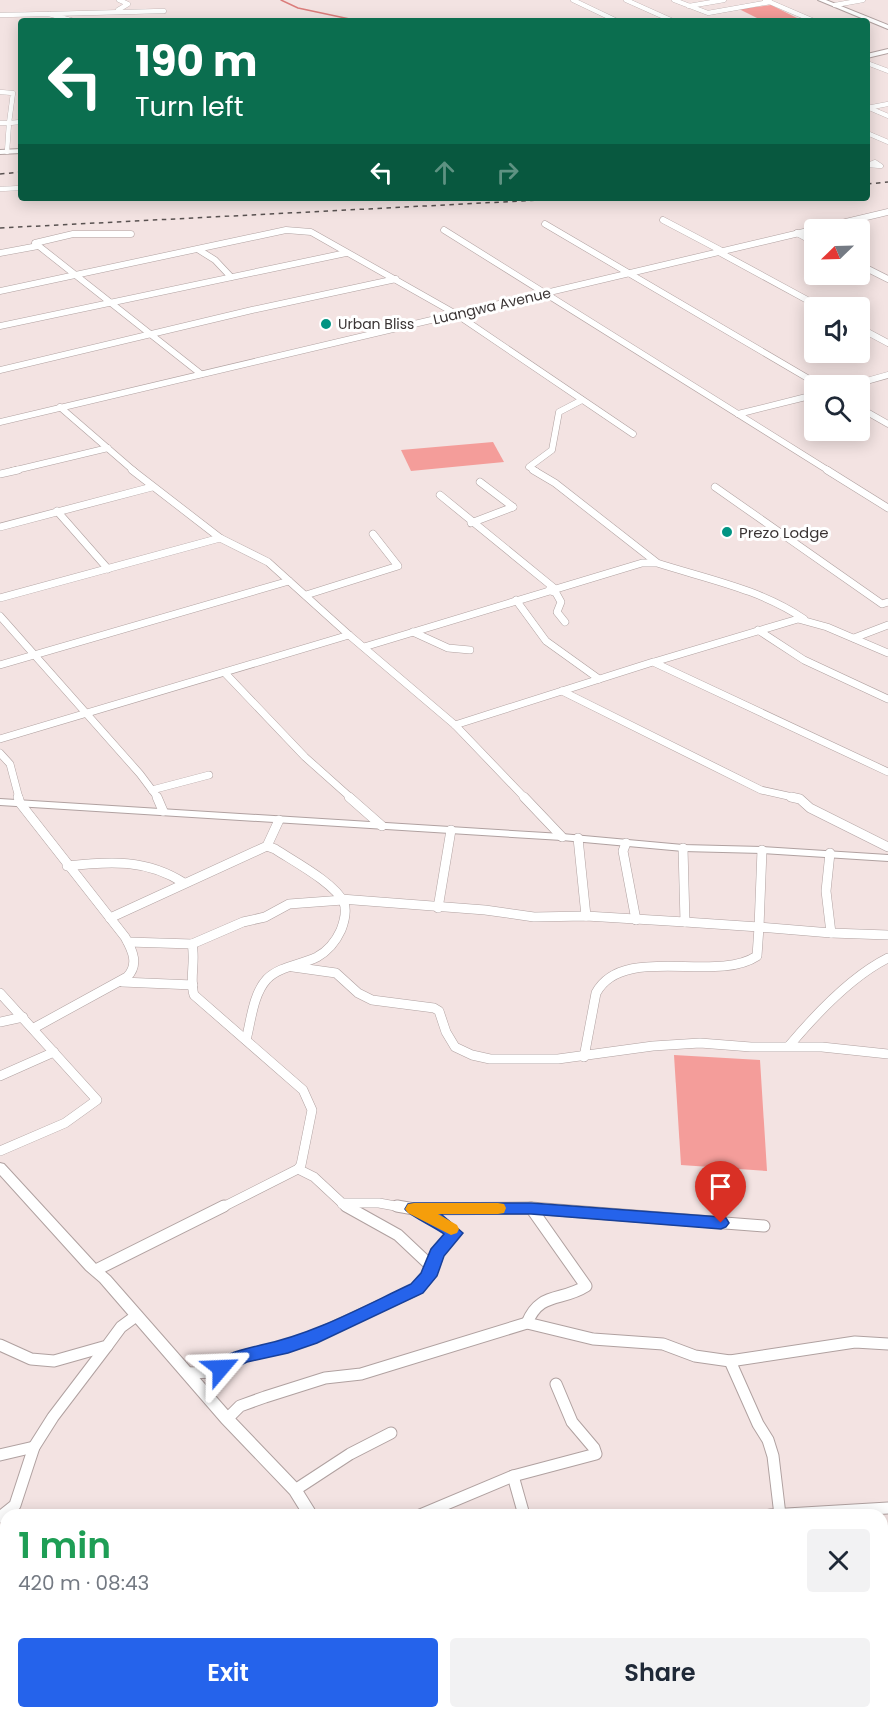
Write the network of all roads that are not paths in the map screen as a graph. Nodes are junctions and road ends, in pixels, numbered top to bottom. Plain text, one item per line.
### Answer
1 (118, 0) edge
2 (573, 0) edge
3 (626, 0) edge
4 (674, 0) edge
5 (724, 0) edge
6 (764, 0) edge
7 (821, 0) edge
8 (863, 0) edge
9 (770, 2) junction
10 (128, 4) junction
11 (835, 5) junction
12 (689, 6) junction
13 (140, 11) junction
14 (164, 11) dead end
15 (115, 12) junction
16 (50, 14) junction
17 (0, 15) edge
18 (64, 18) edge
19 (611, 18) edge
20 (666, 18) edge
21 (807, 18) edge
22 (866, 18) edge
23 (870, 20) edge
24 (888, 27) edge
25 (888, 51) edge
26 (870, 54) edge
27 (870, 64) edge
28 (888, 71) edge
29 (0, 92) edge
30 (18, 94) edge
31 (13, 95) junction
32 (888, 104) edge
33 (870, 107) edge
34 (870, 109) edge
35 (888, 116) edge
36 (18, 122) edge
37 (0, 123) edge
38 (9, 123) junction
39 (870, 134) edge
40 (888, 142) edge
41 (18, 151) edge
42 (3, 152) edge
43 (18, 188) edge
44 (0, 189) edge
45 (888, 212) edge
46 (875, 215) junction
47 (663, 220) dead end
48 (888, 221) edge
49 (545, 224) dead end
50 (444, 230) dead end
51 (796, 233) junction
52 (131, 234) dead end
53 (804, 237) edge
54 (38, 246) junction
55 (200, 250) junction
56 (719, 251) junction
57 (0, 254) edge
58 (346, 254) junction
59 (870, 270) edge
60 (629, 273) junction
61 (74, 275) junction
62 (231, 277) junction
63 (396, 279) junction
64 (888, 279) edge
65 (0, 291) edge
66 (544, 293) junction
67 (804, 298) edge
68 (108, 303) junction
69 (456, 314) junction
70 (0, 326) edge
71 (870, 333) edge
72 (152, 334) junction
73 (888, 343) edge
74 (0, 370) edge
75 (201, 374) junction
76 (888, 375) edge
77 (804, 376) edge
78 (870, 380) edge
79 (804, 398) edge
80 (582, 400) junction
81 (60, 407) junction
82 (738, 414) junction
83 (870, 414) edge
84 (0, 422) edge
85 (888, 424) edge
86 (633, 434) dead end
87 (108, 448) junction
88 (0, 474) edge
89 (480, 482) dead end
90 (152, 487) junction
91 (715, 488) dead end
92 (440, 495) dead end
93 (888, 508) edge
94 (57, 512) junction
95 (471, 523) junction
96 (0, 527) edge
97 (373, 534) dead end
98 (220, 538) junction
99 (657, 563) junction
100 (108, 569) junction
101 (289, 581) junction
102 (552, 589) junction
103 (306, 595) junction
104 (0, 598) edge
105 (516, 600) junction
106 (886, 605) edge
107 (0, 616) edge
108 (804, 619) junction
109 (565, 622) dead end
110 (888, 625) edge
111 (758, 630) junction
112 (413, 632) junction
113 (349, 635) junction
114 (854, 638) junction
115 (364, 647) junction
116 (470, 650) dead end
117 (888, 653) edge
118 (37, 655) junction
119 (653, 662) junction
120 (0, 665) edge
121 (225, 673) junction
122 (599, 679) junction
123 (562, 692) junction
124 (888, 699) edge
125 (88, 713) junction
126 (455, 725) junction
127 (0, 739) edge
128 (0, 753) edge
129 (888, 772) edge
130 (209, 775) dead end
131 (152, 790) junction
132 (0, 802) edge
133 (20, 803) junction
134 (163, 811) junction
135 (279, 820) junction
136 (382, 826) junction
137 (451, 830) junction
138 (562, 837) junction
139 (578, 838) junction
140 (626, 843) junction
141 (267, 846) junction
142 (888, 847) edge
143 (683, 848) junction
144 (762, 850) junction
145 (830, 853) junction
146 (888, 858) edge
147 (67, 866) junction
148 (184, 883) junction
149 (342, 899) junction
150 (438, 908) junction
151 (586, 916) junction
152 (110, 918) junction
153 (636, 920) junction
154 (685, 922) junction
155 (759, 927) junction
156 (831, 933) junction
157 (888, 936) edge
158 (128, 942) junction
159 (192, 944) junction
160 (888, 958) edge
161 (293, 967) junction
162 (120, 982) junction
163 (193, 985) junction
164 (0, 993) edge
165 (23, 1017) junction
166 (0, 1022) edge
167 (34, 1028) junction
168 (246, 1041) junction
169 (789, 1047) junction
170 (54, 1052) junction
171 (888, 1054) edge
172 (584, 1057) junction
173 (0, 1076) edge
174 (0, 1151) edge
175 (0, 1167) edge
176 (298, 1169) junction
177 (342, 1203) junction
178 (531, 1208) junction
179 (414, 1209) junction
180 (764, 1226) dead end
181 (432, 1267) junction
182 (96, 1270) junction
183 (136, 1317) junction
184 (527, 1323) junction
185 (888, 1344) edge
186 (0, 1345) edge
187 (107, 1346) junction
188 (730, 1361) junction
189 (188, 1373) junction
190 (556, 1384) dead end
191 (227, 1419) junction
192 (391, 1433) dead end
193 (34, 1448) junction
194 (0, 1455) edge
195 (513, 1476) junction
196 (296, 1490) junction
197 (888, 1508) edge
198 (10, 1509) edge
199 (307, 1509) edge
200 (434, 1509) edge
201 (522, 1509) edge
202 (779, 1509) edge
203 (873, 1509) edge

1 - 10 street
2 - 19 street
3 - 20 street
4 - 12 street
5 - 12 street
6 - 9 street
7 - 11 main road
8 - 11 street
9 - 12 street
9 - 21 street
10 - 13 street
10 - 15 street
11 - 22 main road
13 - 14 street
13 - 15 street
15 - 16 street
16 - 17 street
16 - 18 street
23 - 24 main road
25 - 26 main road
27 - 28 street
29 - 31 street
30 - 31 street
31 - 38 street
32 - 33 street
34 - 35 street
36 - 38 street
37 - 38 street
38 - 42 street
39 - 40 street
41 - 42 main road
43 - 44 street
45 - 46 street, Luangwa Avenue
46 - 48 street
46 - 51 street, Luangwa Avenue
47 - 56 street
49 - 60 street
50 - 66 street
51 - 53 street
51 - 56 street, Luangwa Avenue
52 - 54 street
54 - 57 street
54 - 61 street
55 - 58 street
55 - 61 street
55 - 62 street
56 - 60 street, Luangwa Avenue
56 - 67 street
58 - 62 street
58 - 63 street
59 - 64 street
60 - 66 street, Luangwa Avenue
60 - 77 street
61 - 65 street
61 - 68 street
62 - 68 street
63 - 69 street
63 - 72 street
66 - 69 street, Luangwa Avenue
66 - 82 street
68 - 70 street
68 - 72 street
69 - 75 street, Luangwa Avenue
69 - 80 street
71 - 73 street
72 - 74 street
72 - 75 street
75 - 81 street, Luangwa Avenue
76 - 78 street
79 - 82 street
80 - 86 street
80 - 99 street
81 - 84 street, Luangwa Avenue
81 - 87 street
82 - 93 street
83 - 85 street
87 - 88 street
87 - 90 street
89 - 95 street
90 - 94 street
90 - 98 street
91 - 106 street
92 - 95 street
94 - 96 street
94 - 100 street
95 - 102 street
97 - 103 street
98 - 100 street
98 - 101 street
99 - 102 street
99 - 108 street
100 - 104 street
101 - 103 street
101 - 118 street
102 - 105 street
102 - 109 street
103 - 113 street
105 - 112 street
105 - 122 street
107 - 118 street
108 - 111 street
108 - 114 street
110 - 114 street
111 - 119 street
111 - 124 street
112 - 115 street
112 - 116 street
113 - 115 street
113 - 121 street
114 - 117 street
115 - 126 street
118 - 120 street
118 - 125 street
119 - 122 street
119 - 129 street
121 - 125 street
121 - 136 street
122 - 123 street
123 - 126 street
123 - 142 street
125 - 127 street
125 - 131 street
126 - 138 street
128 - 133 street
130 - 131 street
131 - 134 street
132 - 133 street
133 - 134 street
133 - 147 street
134 - 135 street
135 - 136 street
135 - 141 street
136 - 137 street
137 - 138 street
137 - 150 street
138 - 139 street
139 - 140 street
139 - 151 street
140 - 143 street
140 - 153 street
141 - 148 street
141 - 149 street
143 - 144 street
143 - 154 street
144 - 145 street
144 - 155 street
145 - 146 street
145 - 156 street
147 - 148 street
147 - 152 street
148 - 152 street
149 - 150 street
149 - 159 street
149 - 161 street
150 - 151 street
151 - 153 street
152 - 158 street
153 - 154 street
154 - 155 street
155 - 156 street
155 - 172 street
156 - 157 street
158 - 159 street
158 - 162 street
159 - 163 street
160 - 169 street
161 - 168 street
161 - 172 street
162 - 163 street
162 - 167 street
163 - 168 street
164 - 165 street
165 - 166 street
165 - 167 street
167 - 170 street
168 - 176 street
169 - 171 street
169 - 172 street
170 - 173 street
170 - 174 street
175 - 182 street
176 - 177 street
176 - 182 street
177 - 179 street
177 - 181 street
178 - 179 street
178 - 180 street
178 - 184 street
179 - 181 street
181 - 189 street
182 - 183 street
183 - 187 street
183 - 189 street
184 - 188 street
184 - 191 street
185 - 188 street
186 - 187 street
187 - 193 street
188 - 202 street
189 - 191 street
190 - 195 street
191 - 196 street
192 - 196 street
193 - 194 street
193 - 198 street
195 - 200 street
195 - 201 street
196 - 199 street
197 - 203 street

